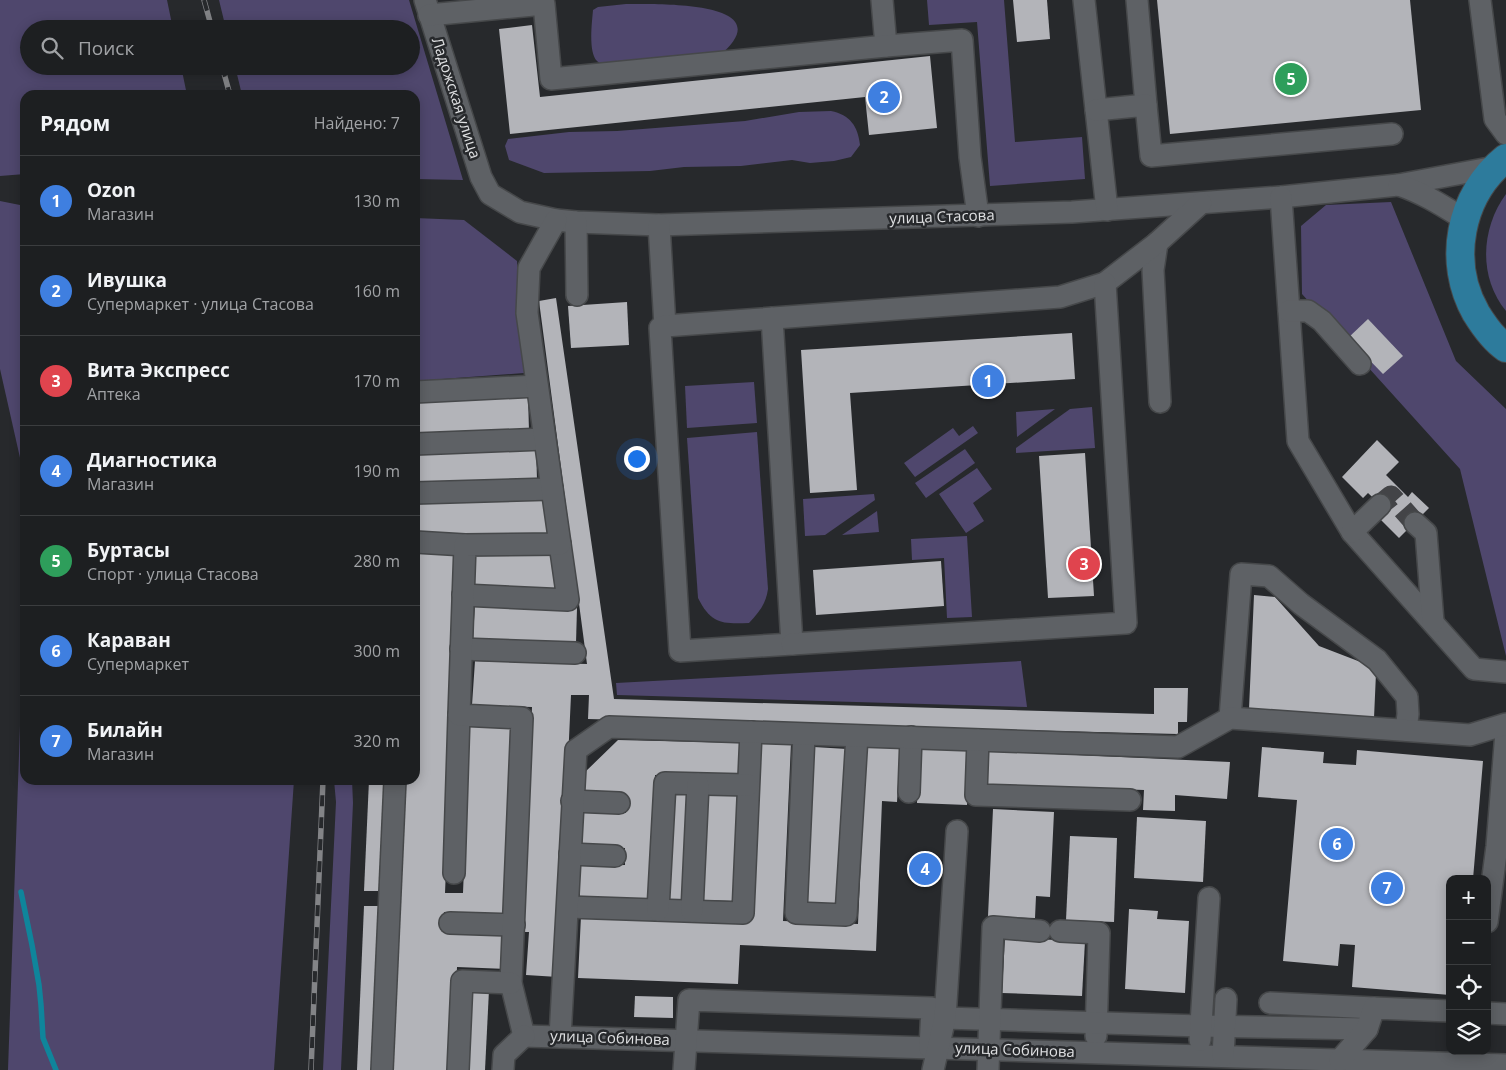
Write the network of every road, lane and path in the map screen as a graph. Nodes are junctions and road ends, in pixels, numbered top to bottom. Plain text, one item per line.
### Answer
1 (882, 0) edge
2 (1084, 0) edge
3 (1137, 0) edge
4 (1480, 0) edge
5 (546, 2) edge
6 (505, 4) edge
7 (427, 8) edge
8 (886, 46) junction
9 (1146, 105) junction
10 (1096, 110) junction
11 (1392, 134) dead end
12 (1506, 134) edge
13 (1500, 162) edge
14 (1398, 185) junction
15 (490, 194) joint
16 (1280, 197) junction
17 (1201, 203) junction
18 (1107, 210) junction
19 (978, 216) junction
20 (1464, 220) junction
21 (566, 221) junction
22 (659, 225) junction
23 (1157, 243) junction
24 (1105, 283) junction
25 (578, 295) dead end
26 (1289, 311) junction
27 (772, 318) junction
28 (665, 326) junction
29 (1506, 348) edge
30 (1360, 364) dead end
31 (537, 386) junction
32 (420, 392) edge
33 (1160, 402) dead end
34 (544, 439) junction
35 (420, 444) edge
36 (552, 490) junction
37 (420, 493) edge
38 (1380, 505) tunnel mouth
39 (1415, 522) tunnel mouth
40 (1352, 532) junction
41 (420, 542) edge
42 (560, 544) junction
43 (465, 545) junction
44 (463, 595) junction
45 (1433, 622) junction
46 (792, 644) junction
47 (461, 649) junction
48 (575, 653) dead end
49 (1506, 672) edge
50 (459, 714) junction
51 (1230, 718) junction
52 (1506, 724) edge
53 (1406, 730) junction
54 (751, 732) junction
55 (1506, 732) edge
56 (804, 735) junction
57 (857, 736) junction
58 (911, 738) junction
59 (978, 740) junction
60 (698, 784) junction
61 (748, 784) junction
62 (395, 785) edge
63 (908, 792) dead end
64 (1130, 800) dead end
65 (572, 802) junction
66 (619, 803) dead end
67 (957, 831) dead end
68 (570, 854) junction
69 (615, 856) dead end
70 (454, 873) dead end
71 (1209, 898) dead end
72 (568, 907) junction
73 (658, 910) junction
74 (692, 911) junction
75 (1487, 920) edge
76 (450, 923) dead end
77 (514, 925) junction
78 (512, 983) junction
79 (1226, 999) dead end
80 (1270, 1002) dead end
81 (1374, 1008) junction
82 (1446, 1011) edge
83 (1491, 1013) edge
84 (1506, 1014) edge
85 (945, 1018) junction
86 (990, 1019) junction
87 (1096, 1023) junction
88 (1200, 1026) junction
89 (1224, 1026) junction
90 (1367, 1029) junction
91 (524, 1036) junction
92 (560, 1037) junction
93 (686, 1040) junction
94 (934, 1048) junction
95 (1095, 1053) junction
96 (1200, 1056) junction
97 (1223, 1056) junction
98 (988, 1060) edge
99 (1340, 1060) junction
100 (1293, 1064) edge
101 (1506, 1064) edge
102 (382, 1070) edge
103 (458, 1070) edge
104 (503, 1070) edge
105 (684, 1070) edge
106 (933, 1070) edge

1 - 8 street
2 - 10 street
3 - 9 street
4 - 12 street
5 - 6 street
5 - 8 street
6 - 7 street
7 - 15 street, Ладожская улица
8 - 19 street
9 - 10 street
9 - 11 street
10 - 18 street
13 - 14 street, улица Стасова
13 - 20 main road
14 - 16 street, улица Стасова
14 - 20 street, улица Стасова
15 - 21 street, улица Стасова
16 - 17 street, улица Стасова
16 - 26 street
17 - 18 street, улица Стасова
17 - 23 street
18 - 19 street, улица Стасова
19 - 22 street, улица Стасова
20 - 29 main road
21 - 22 street, улица Стасова
21 - 25 street
21 - 31 street
22 - 28 street
23 - 24 street
23 - 33 street
24 - 27 street
24 - 46 street
26 - 30 street
26 - 40 street
27 - 28 street
27 - 46 street
28 - 46 street
31 - 32 street
31 - 34 street
34 - 35 street
34 - 36 street
36 - 37 street
36 - 42 street
38 - 40 street
39 - 45 street
40 - 45 street
41 - 43 street
42 - 43 street
42 - 44 street
43 - 44 street
44 - 47 street
45 - 49 street
47 - 48 street
47 - 50 street
50 - 70 street
50 - 77 street
51 - 53 street
51 - 53 street
51 - 59 street
52 - 53 street
54 - 56 street
54 - 61 street
54 - 65 street
55 - 75 street
56 - 57 street
56 - 57 street
57 - 58 street
58 - 59 street
58 - 63 street
59 - 64 street
60 - 61 street
60 - 73 street
60 - 74 street
61 - 74 street
62 - 102 street
65 - 66 street
65 - 68 street
67 - 85 street
68 - 69 street
68 - 72 street
71 - 88 street
72 - 73 street
72 - 92 street
73 - 74 street
76 - 77 street
77 - 78 street
78 - 91 street
78 - 103 street
79 - 89 street
80 - 81 street
81 - 82 street
81 - 90 street
83 - 84 street
85 - 86 street
85 - 94 street
86 - 87 street
86 - 87 street
86 - 98 street
87 - 88 street
87 - 95 street
88 - 89 street
88 - 96 street
89 - 90 street
89 - 97 street
90 - 99 street
91 - 92 street, улица Собинова
91 - 104 street
92 - 93 street, улица Собинова
93 - 94 street, улица Собинова
93 - 94 street
93 - 105 street
94 - 98 street, улица Собинова
94 - 106 street
95 - 96 street, улица Собинова
95 - 98 street, улица Собинова
96 - 97 street, улица Собинова
97 - 100 street, улица Собинова
99 - 100 street, улица Собинова
99 - 101 street, улица Собинова

